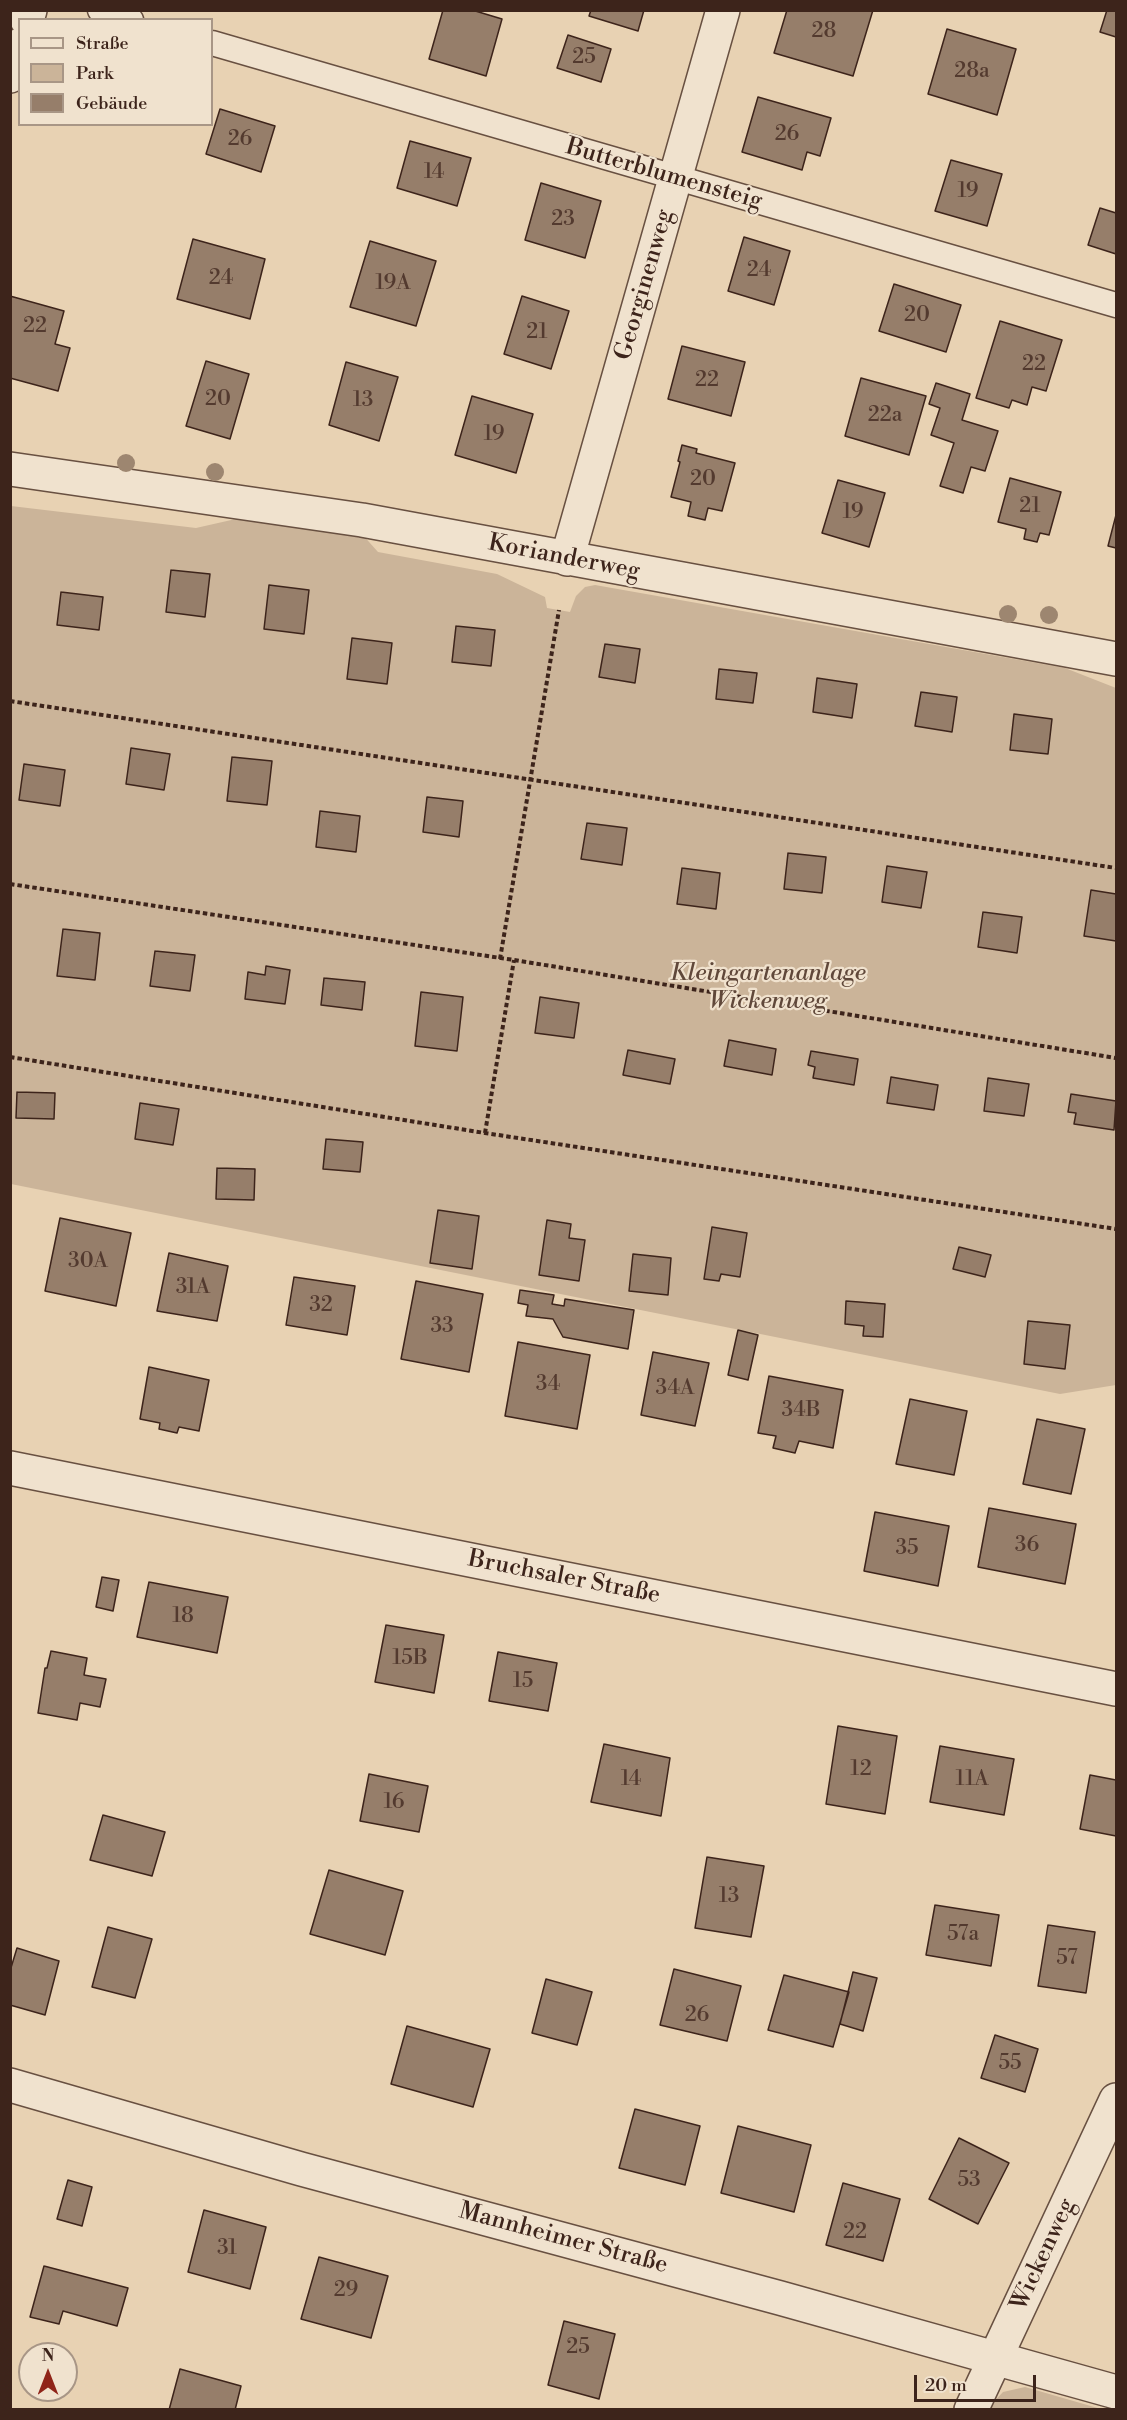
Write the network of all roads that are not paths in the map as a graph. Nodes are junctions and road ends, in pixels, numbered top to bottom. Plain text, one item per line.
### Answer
1 (100, 10) edge
2 (723, 10) edge
3 (125, 18) edge
4 (213, 43) edge
5 (18, 51) edge
6 (10, 76) edge
7 (675, 179) junction
8 (1116, 305) edge
9 (10, 470) edge
10 (567, 559) junction
11 (1116, 659) edge
12 (10, 1468) edge
13 (1116, 1689) edge
14 (10, 2085) edge
15 (1116, 2100) edge
16 (996, 2357) junction
17 (1116, 2392) edge
18 (971, 2409) edge

1 - 3 lane
2 - 7 street, Georginenweg
4 - 7 lane, Butterblumensteig
5 - 6 street
7 - 8 lane, Butterblumensteig
7 - 10 street, Georginenweg
9 - 10 street, Korianderweg
10 - 11 street, Korianderweg
12 - 13 street, Bruchsaler Straße
14 - 16 street, Mannheimer Straße
15 - 16 street, Wickenweg
16 - 17 street, Mannheimer Straße
16 - 18 street, Wickenweg

